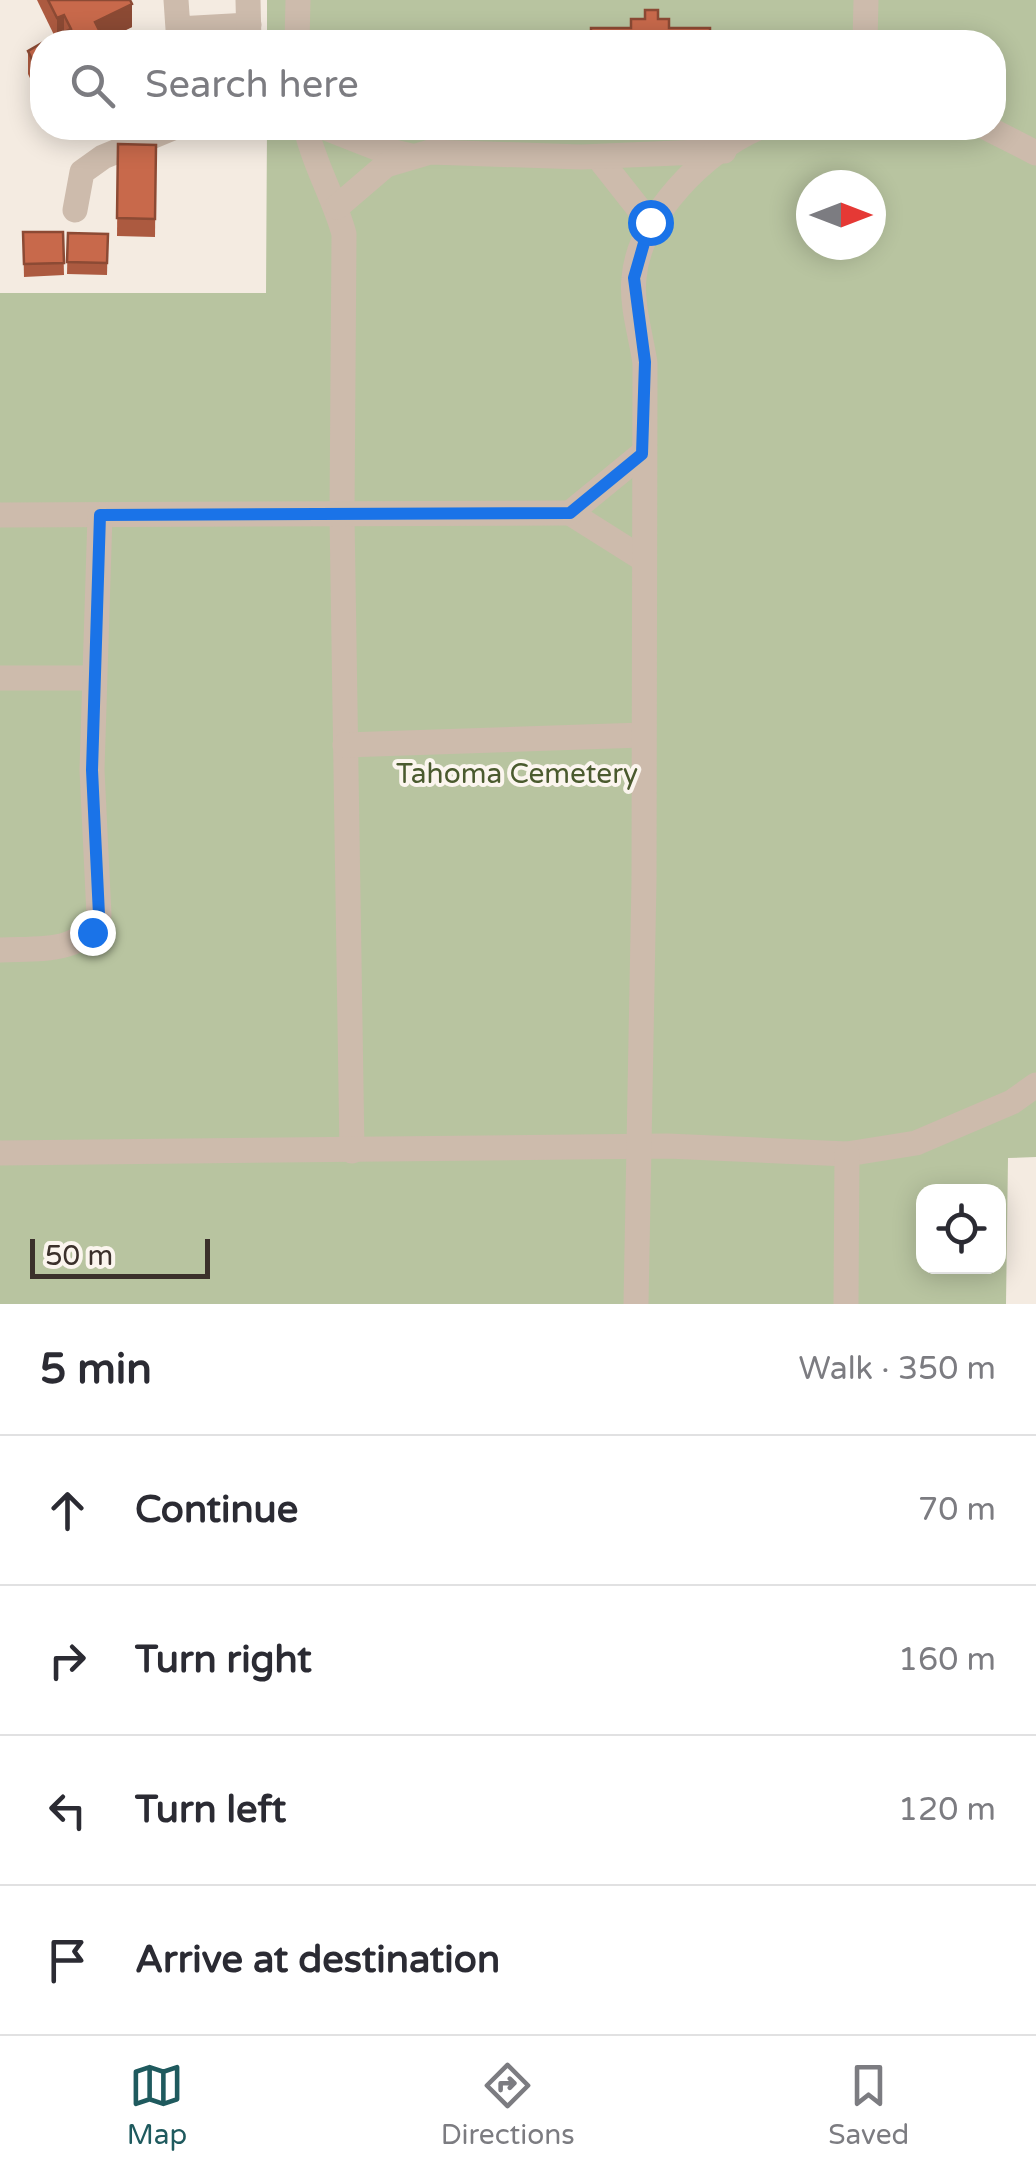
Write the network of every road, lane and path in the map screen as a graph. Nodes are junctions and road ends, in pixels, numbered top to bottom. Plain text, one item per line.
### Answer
1 (176, 0) edge
2 (298, 0) edge
3 (866, 0) edge
4 (249, 22) edge
5 (297, 30) edge
6 (866, 30) edge
7 (1006, 138) edge
8 (144, 140) edge
9 (309, 140) edge
10 (357, 140) edge
11 (740, 140) edge
12 (724, 151) junction
13 (1036, 154) edge
14 (414, 157) junction
15 (598, 157) junction
16 (337, 207) junction
17 (75, 210) dead end
18 (650, 222) junction
19 (642, 454) junction
20 (570, 513) junction
21 (0, 515) edge
22 (100, 515) junction
23 (342, 516) junction
24 (643, 559) junction
25 (0, 678) edge
26 (94, 678) junction
27 (643, 735) junction
28 (345, 745) junction
29 (0, 950) edge
30 (1036, 1085) edge
31 (640, 1148) junction
32 (352, 1151) junction
33 (0, 1153) edge
34 (847, 1154) junction
35 (636, 1304) edge
36 (846, 1304) edge

1 - 4 street
2 - 5 street
3 - 6 street
7 - 13 street
8 - 17 street
9 - 16 street
10 - 14 street
11 - 12 street
12 - 15 street
12 - 18 street
14 - 15 street
14 - 16 street
15 - 18 street
16 - 23 street
18 - 19 street
19 - 20 street
19 - 24 street
20 - 23 street
20 - 24 street
21 - 22 street
22 - 23 street
22 - 26 street
23 - 28 street
24 - 27 street
25 - 26 street
26 - 29 street
27 - 28 street
27 - 31 street
28 - 32 street
30 - 34 street
31 - 32 street
31 - 34 street
31 - 35 street
32 - 33 street
34 - 36 street

